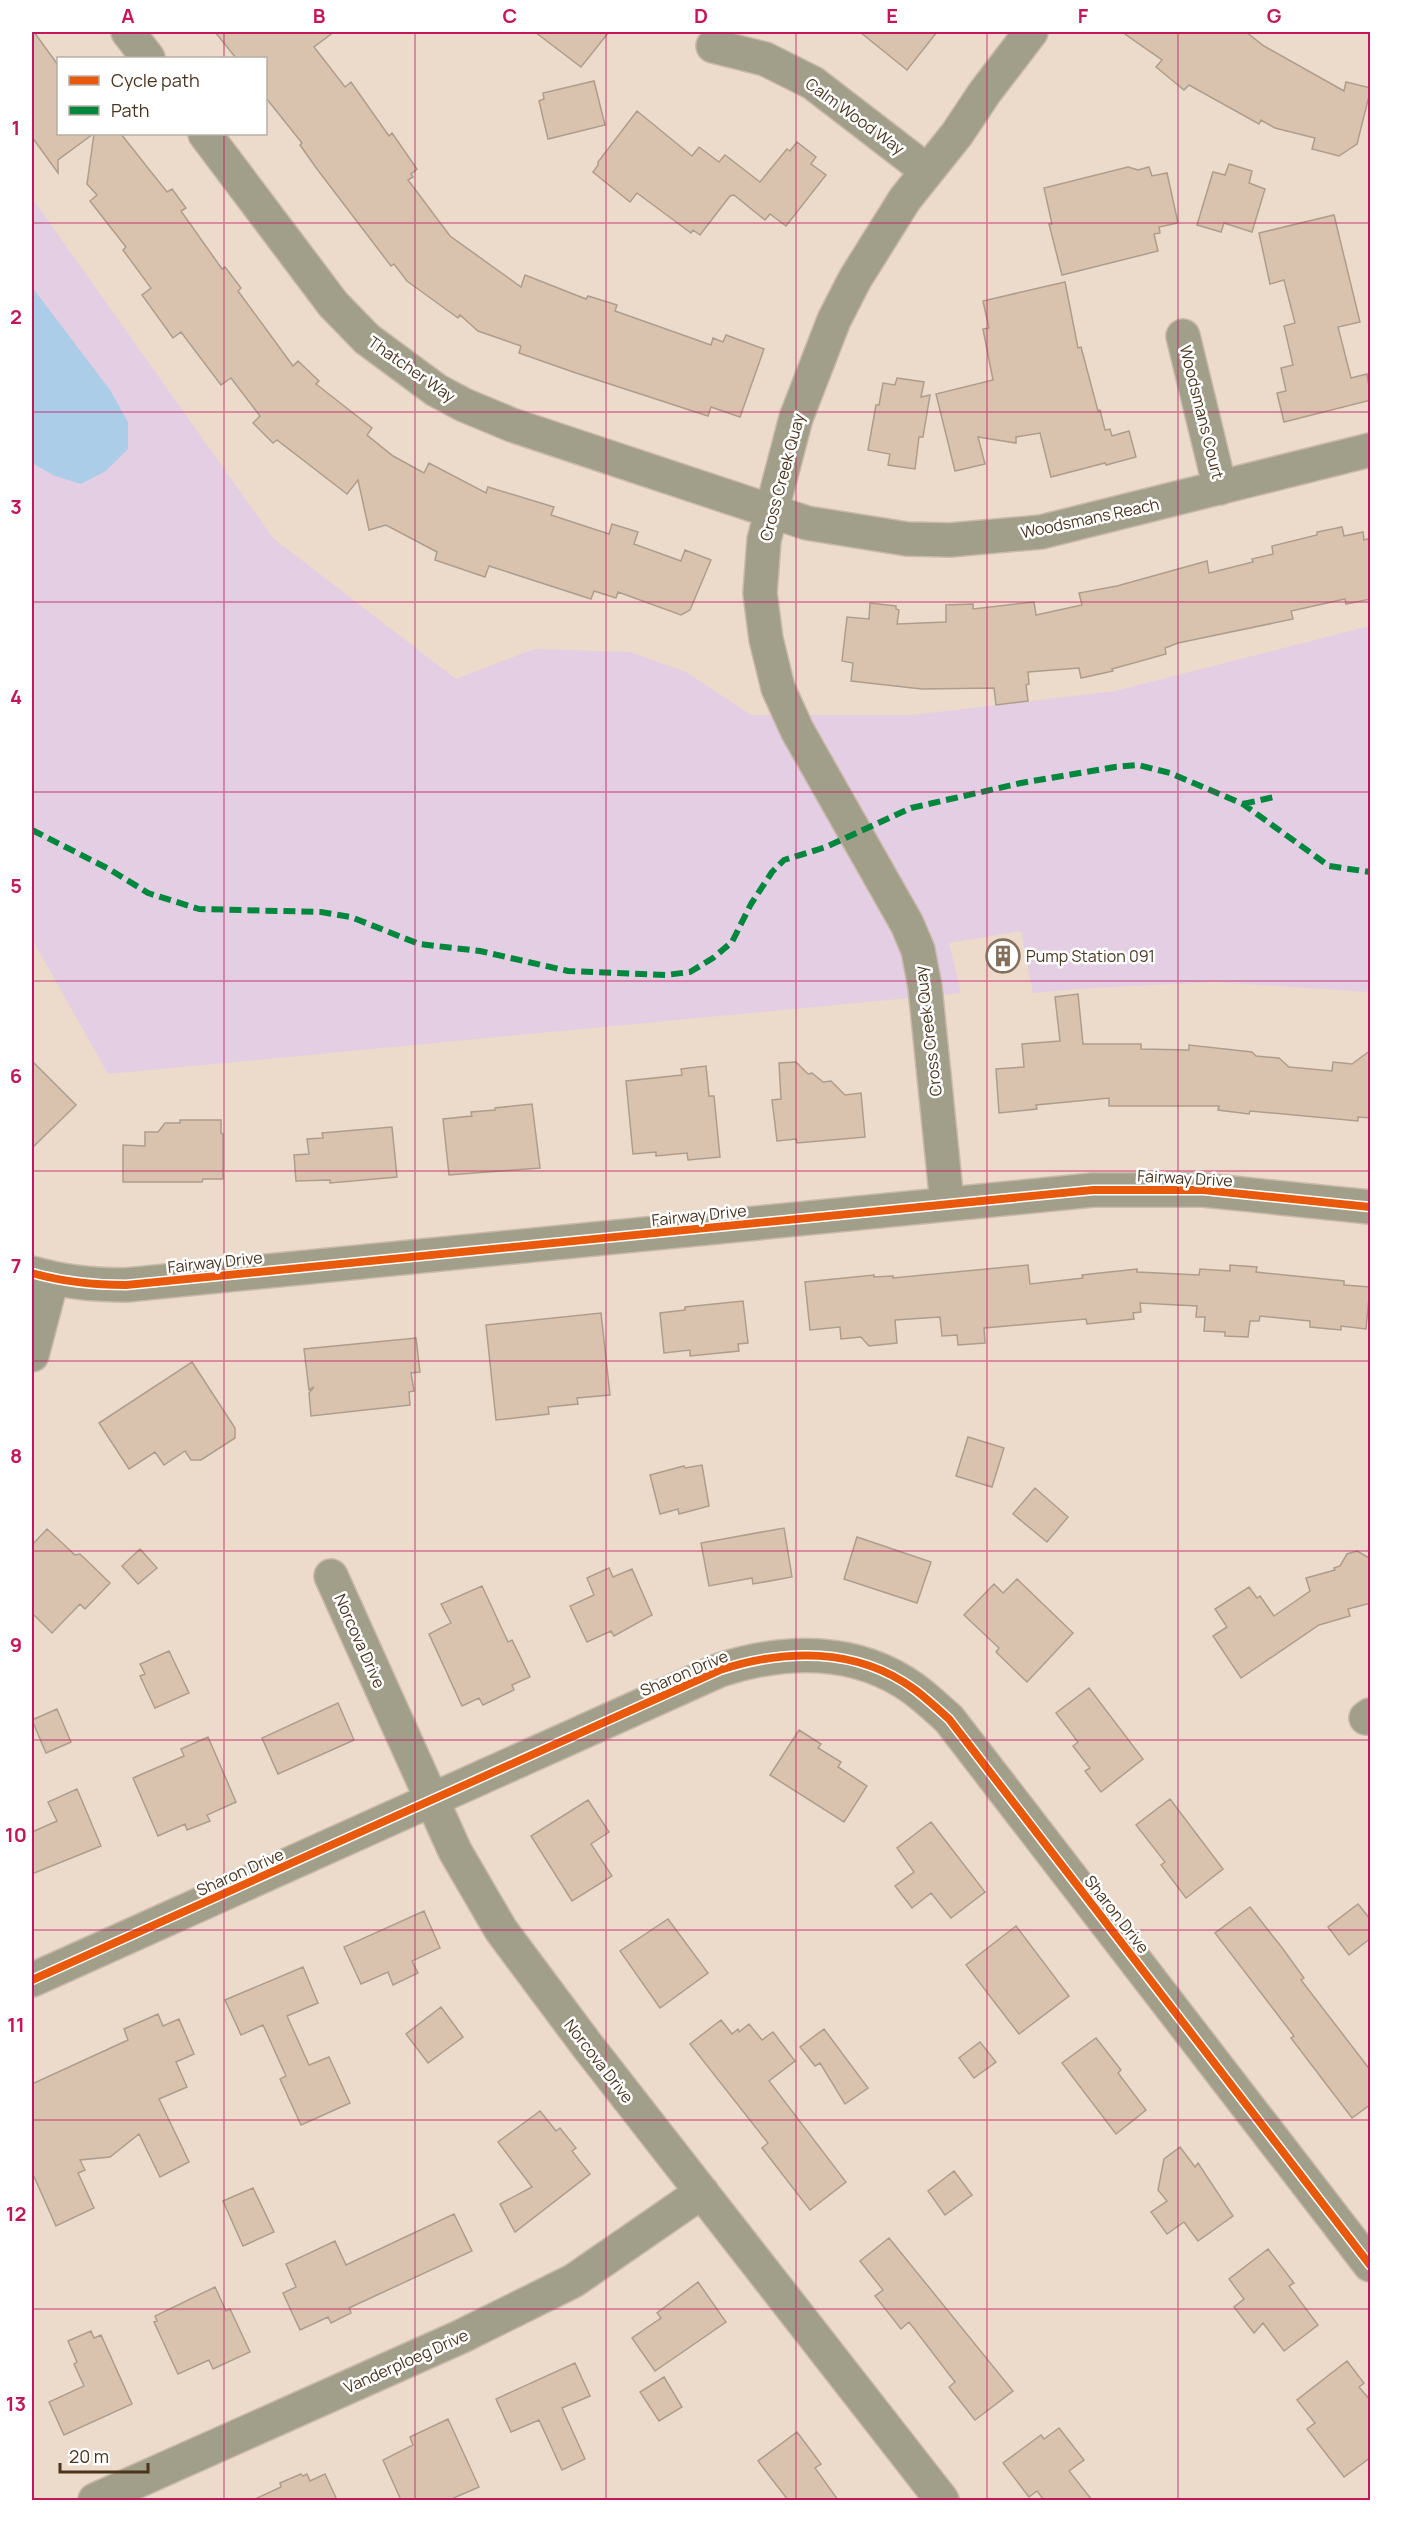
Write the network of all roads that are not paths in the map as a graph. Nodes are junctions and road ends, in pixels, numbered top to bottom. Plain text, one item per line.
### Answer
1 (128, 32) edge
2 (1031, 32) edge
3 (713, 46) dead end
4 (147, 57) edge
5 (206, 135) edge
6 (926, 170) junction
7 (1183, 336) dead end
8 (1371, 450) edge
9 (1220, 488) junction
10 (770, 510) junction
11 (947, 1203) junction
12 (1371, 1207) edge
13 (42, 1276) edge
14 (32, 1356) edge
15 (330, 1576) dead end
16 (431, 1800) junction
17 (32, 1980) edge
18 (702, 2192) junction
19 (1371, 2265) edge
20 (94, 2500) edge
21 (942, 2500) edge

1 - 4 street
2 - 6 street, Cross Creek Quay
3 - 6 street, Calm Wood Way
5 - 10 street, Thatcher Way
6 - 10 street, Cross Creek Quay
7 - 9 street, Woodsmans Court
8 - 9 street, Woodsmans Reach
9 - 10 street, Woodsmans Reach
10 - 11 street, Cross Creek Quay
11 - 12 street, Fairway Drive
11 - 13 street, Fairway Drive
13 - 14 street
15 - 16 street, Norcova Drive
16 - 17 street, Sharon Drive
16 - 18 street, Norcova Drive
16 - 19 street, Sharon Drive
18 - 20 street, Vanderploeg Drive
18 - 21 street, Norcova Drive

